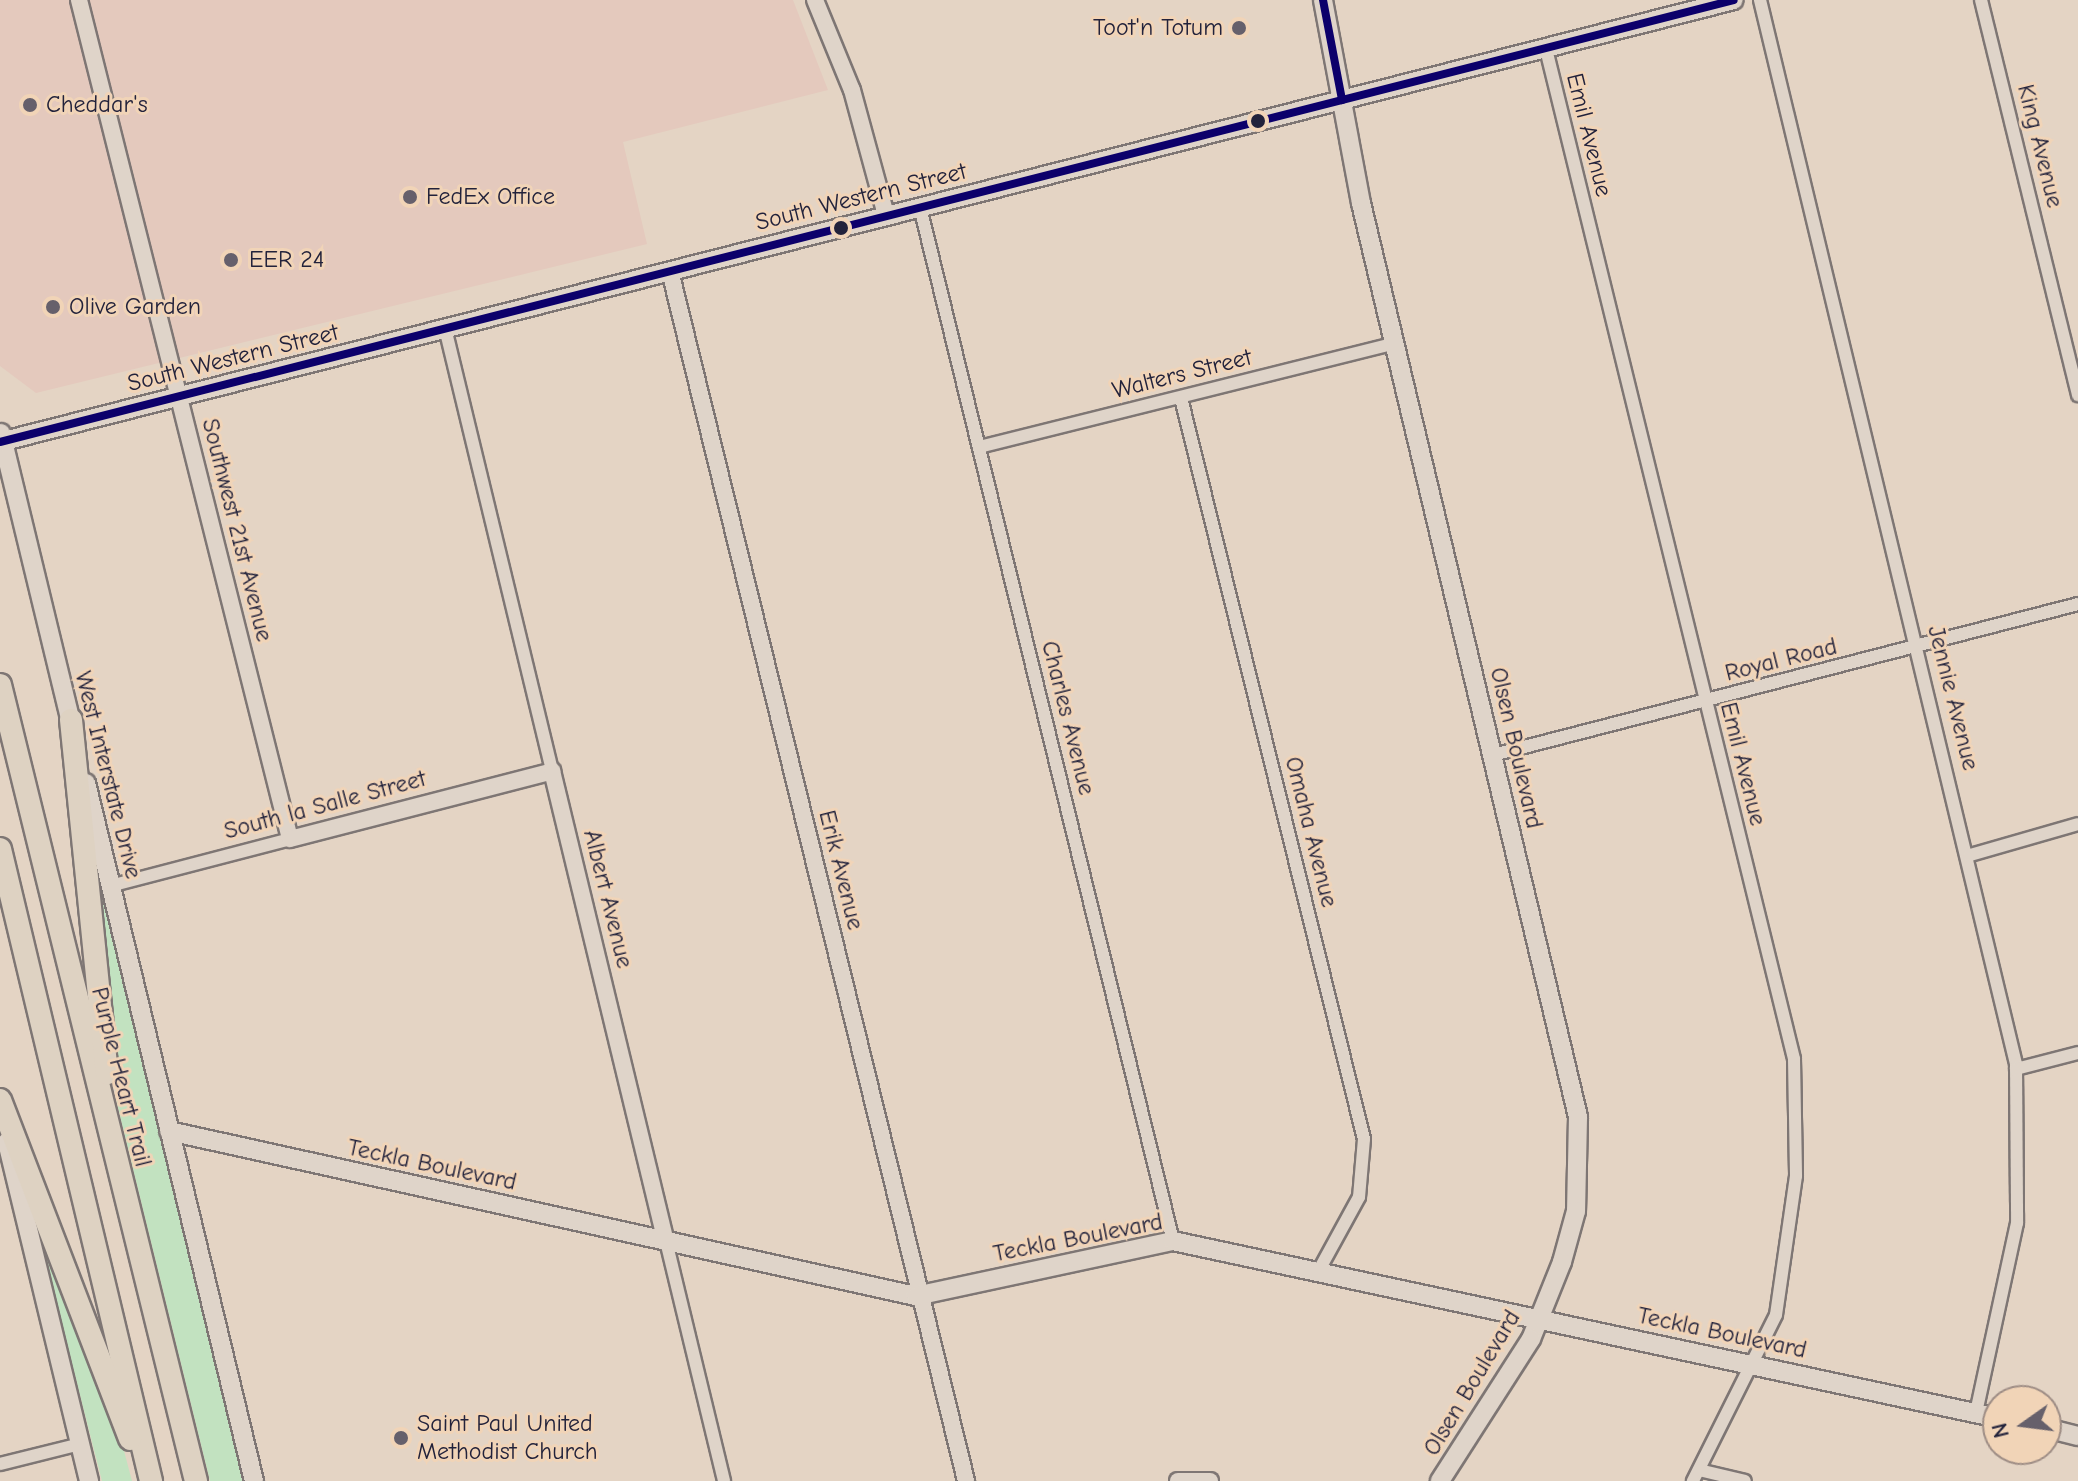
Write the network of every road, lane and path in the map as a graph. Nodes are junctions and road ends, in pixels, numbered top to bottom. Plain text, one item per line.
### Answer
1 (79, 0) edge
2 (815, 0) edge
3 (1323, 0) edge
4 (1734, 0) edge
5 (1760, 0) edge
6 (1981, 0) edge
7 (1546, 49) junction
8 (1342, 100) junction
9 (920, 207) junction
10 (886, 215) junction
11 (670, 271) junction
12 (445, 328) junction
13 (1395, 343) junction
14 (2078, 395) edge
15 (177, 397) junction
16 (1181, 398) junction
17 (1, 438) edge
18 (979, 447) junction
19 (0, 499) edge
20 (25, 532) junction
21 (2078, 604) edge
22 (1918, 648) junction
23 (0, 685) edge
24 (1705, 702) junction
25 (71, 720) junction
26 (1493, 755) junction
27 (552, 771) junction
28 (2078, 824) edge
29 (290, 839) junction
30 (0, 849) edge
31 (1970, 855) junction
32 (110, 886) junction
33 (2078, 1053) edge
34 (2016, 1069) junction
35 (0, 1100) edge
36 (0, 1112) edge
37 (169, 1131) junction
38 (124, 1201) junction
39 (666, 1241) junction
40 (1173, 1241) junction
41 (1319, 1270) junction
42 (921, 1296) junction
43 (1539, 1321) junction
44 (1752, 1362) junction
45 (1976, 1413) junction
46 (1982, 1414) edge
47 (80, 1444) junction
48 (0, 1464) edge
49 (1696, 1475) edge
50 (89, 1481) edge
51 (148, 1481) edge
52 (196, 1481) edge
53 (254, 1481) edge
54 (724, 1481) edge
55 (966, 1481) edge
56 (1178, 1481) edge
57 (1210, 1481) edge
58 (1440, 1481) edge
59 (1745, 1481) edge

1 - 15 street, Southwest 21st Avenue
2 - 10 street
3 - 8 main road, Olsen Boulevard
4 - 7 main road, South Western Street
5 - 22 street, Jennie Avenue
6 - 14 street, King Avenue
7 - 8 main road, South Western Street
7 - 24 street, Emil Avenue
8 - 9 main road, South Western Street
8 - 13 main road, Olsen Boulevard
9 - 10 main road, South Western Street
9 - 18 street, Charles Avenue
10 - 11 main road, South Western Street
11 - 12 main road, South Western Street
11 - 42 street, Erik Avenue
12 - 15 main road, South Western Street
12 - 27 street, Albert Avenue
13 - 16 street, Walters Street
13 - 26 main road, Olsen Boulevard
15 - 17 main road, South Western Street
15 - 29 street, Southwest 21st Avenue
16 - 18 street, Walters Street
16 - 41 street, Omaha Avenue
17 - 20 main road, West Interstate Drive
18 - 40 street, Charles Avenue
19 - 20 main road
20 - 25 main road, West Interstate Drive
21 - 22 street, Royal Road
22 - 24 street, Royal Road
22 - 31 street, Jennie Avenue
23 - 38 highway, Purple Heart Trail
24 - 26 street, Royal Road
24 - 44 street, Emil Avenue
25 - 32 main road, West Interstate Drive
25 - 38 highway
26 - 43 main road, Olsen Boulevard
27 - 29 street, South la Salle Street
27 - 39 street, Albert Avenue
28 - 31 street
29 - 32 street, South la Salle Street
30 - 51 highway
31 - 34 street, Jennie Avenue
32 - 37 main road, West Interstate Drive
33 - 34 street
34 - 45 street, Jennie Avenue
35 - 51 highway
36 - 47 main road
37 - 39 main road, Teckla Boulevard
37 - 53 main road, West Interstate Drive
38 - 52 highway, Purple Heart Trail
39 - 42 main road, Teckla Boulevard
39 - 54 street, Albert Avenue
40 - 41 main road, Teckla Boulevard
40 - 42 main road, Teckla Boulevard
41 - 43 main road, Teckla Boulevard
42 - 55 street, Erik Avenue
43 - 44 main road, Teckla Boulevard
43 - 58 main road, Olsen Boulevard
44 - 45 main road, Teckla Boulevard
44 - 49 street, Emil Avenue
45 - 46 main road, Teckla Boulevard
47 - 48 street
47 - 50 main road
49 - 59 street
56 - 57 street

